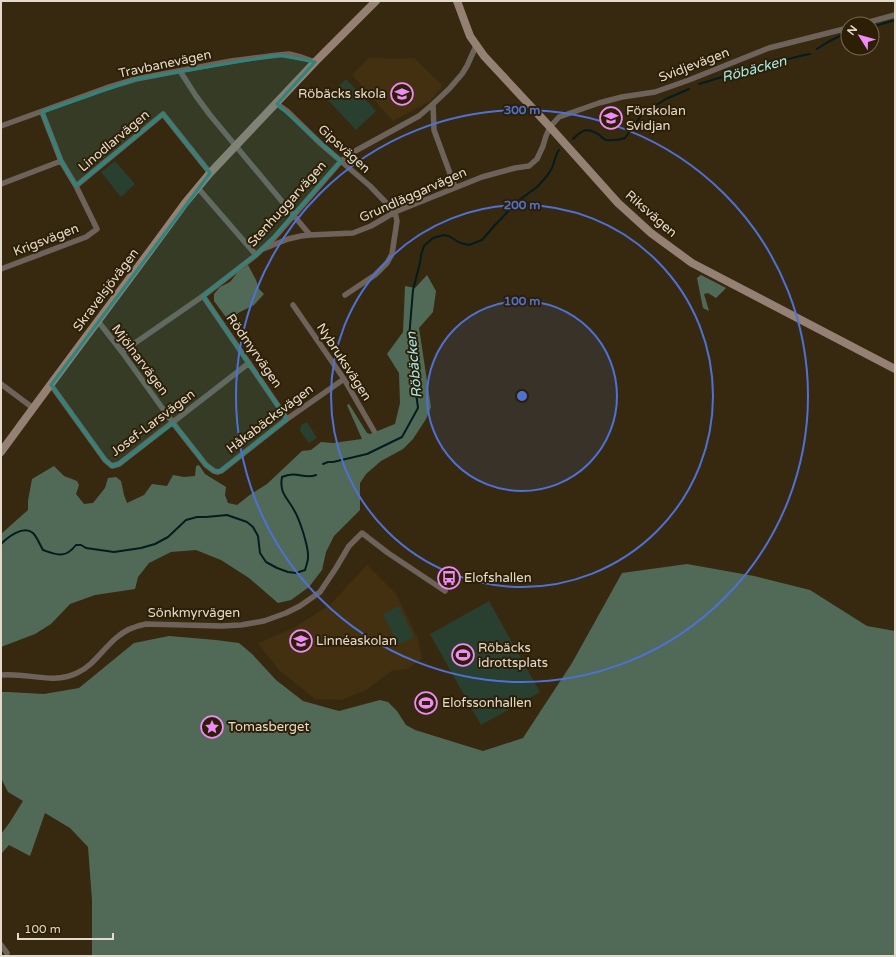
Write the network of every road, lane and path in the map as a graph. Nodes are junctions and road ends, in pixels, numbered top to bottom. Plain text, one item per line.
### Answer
1 (376, 1) edge
2 (458, 1) edge
3 (895, 16) edge
4 (880, 20) edge
5 (840, 30) edge
6 (476, 46) junction
7 (315, 62) junction
8 (180, 71) junction
9 (277, 104) junction
10 (433, 104) junction
11 (42, 112) junction
12 (1, 126) edge
13 (550, 127) junction
14 (236, 146) junction
15 (61, 161) junction
16 (341, 161) junction
17 (210, 173) junction
18 (1, 184) edge
19 (76, 186) junction
20 (456, 187) junction
21 (198, 188) junction
22 (395, 212) junction
23 (294, 215) junction
24 (310, 235) junction
25 (263, 249) junction
26 (256, 255) junction
27 (1, 269) edge
28 (345, 295) dead end
29 (203, 296) junction
30 (293, 305) dead end
31 (98, 321) junction
32 (122, 352) junction
33 (248, 363) junction
34 (895, 369) edge
35 (344, 378) junction
36 (1, 384) edge
37 (51, 384) junction
38 (33, 408) junction
39 (287, 419) junction
40 (173, 423) junction
41 (374, 432) dead end
42 (1, 452) edge
43 (209, 468) joint
44 (445, 591) dead end
45 (1, 675) edge
46 (1, 945) edge
47 (7, 953) dead end

1 - 7 street, Skravelsjövägen
2 - 6 street, Riksvägen
3 - 4 street
5 - 13 street, Svidjevägen
6 - 10 street, Stenhuggarvägen
6 - 13 street, Riksvägen
7 - 8 street, Travbanevägen
7 - 9 street, Skravelsjövägen
8 - 11 street, Travbanevägen
8 - 14 street
9 - 14 street, Skravelsjövägen
9 - 16 street, Gipsvägen
10 - 16 street, Stenhuggarvägen
10 - 20 street
11 - 12 street, Travbanevägen
11 - 15 street
13 - 20 street, Grundläggarvägen
13 - 34 street, Riksvägen
14 - 17 street, Skravelsjövägen
14 - 23 street
15 - 18 street
15 - 19 street
16 - 22 street, Gipsvägen
16 - 23 street, Stenhuggarvägen
17 - 19 street, Linodlarvägen
17 - 21 street, Skravelsjövägen
19 - 27 street, Krigsvägen
20 - 22 street, Grundläggarvägen
21 - 26 street
21 - 31 street, Skravelsjövägen
22 - 24 street, Grundläggarvägen
22 - 28 street
23 - 24 street
23 - 25 street, Stenhuggarvägen
24 - 25 street, Grundläggarvägen
25 - 26 street, Stenhuggarvägen
26 - 29 street, Stenhuggarvägen
29 - 32 street, Stenhuggarvägen
29 - 33 street, Rödmyrvägen
30 - 35 street, Nybruksvägen
31 - 32 street, Mjölnarvägen
31 - 37 street, Skravelsjövägen
32 - 40 street, Mjölnarvägen
33 - 39 street, Rödmyrvägen
33 - 40 street, Josef-Larsvägen
35 - 39 street, Håkabäcksvägen
35 - 41 street, Nybruksvägen
36 - 38 street
37 - 38 street, Skravelsjövägen
37 - 40 street, Josef-Larsvägen
38 - 42 street, Skravelsjövägen
39 - 43 street, Håkabäcksvägen
40 - 43 street, Mjölnarvägen
44 - 45 street, Sönkmyrvägen
46 - 47 street

